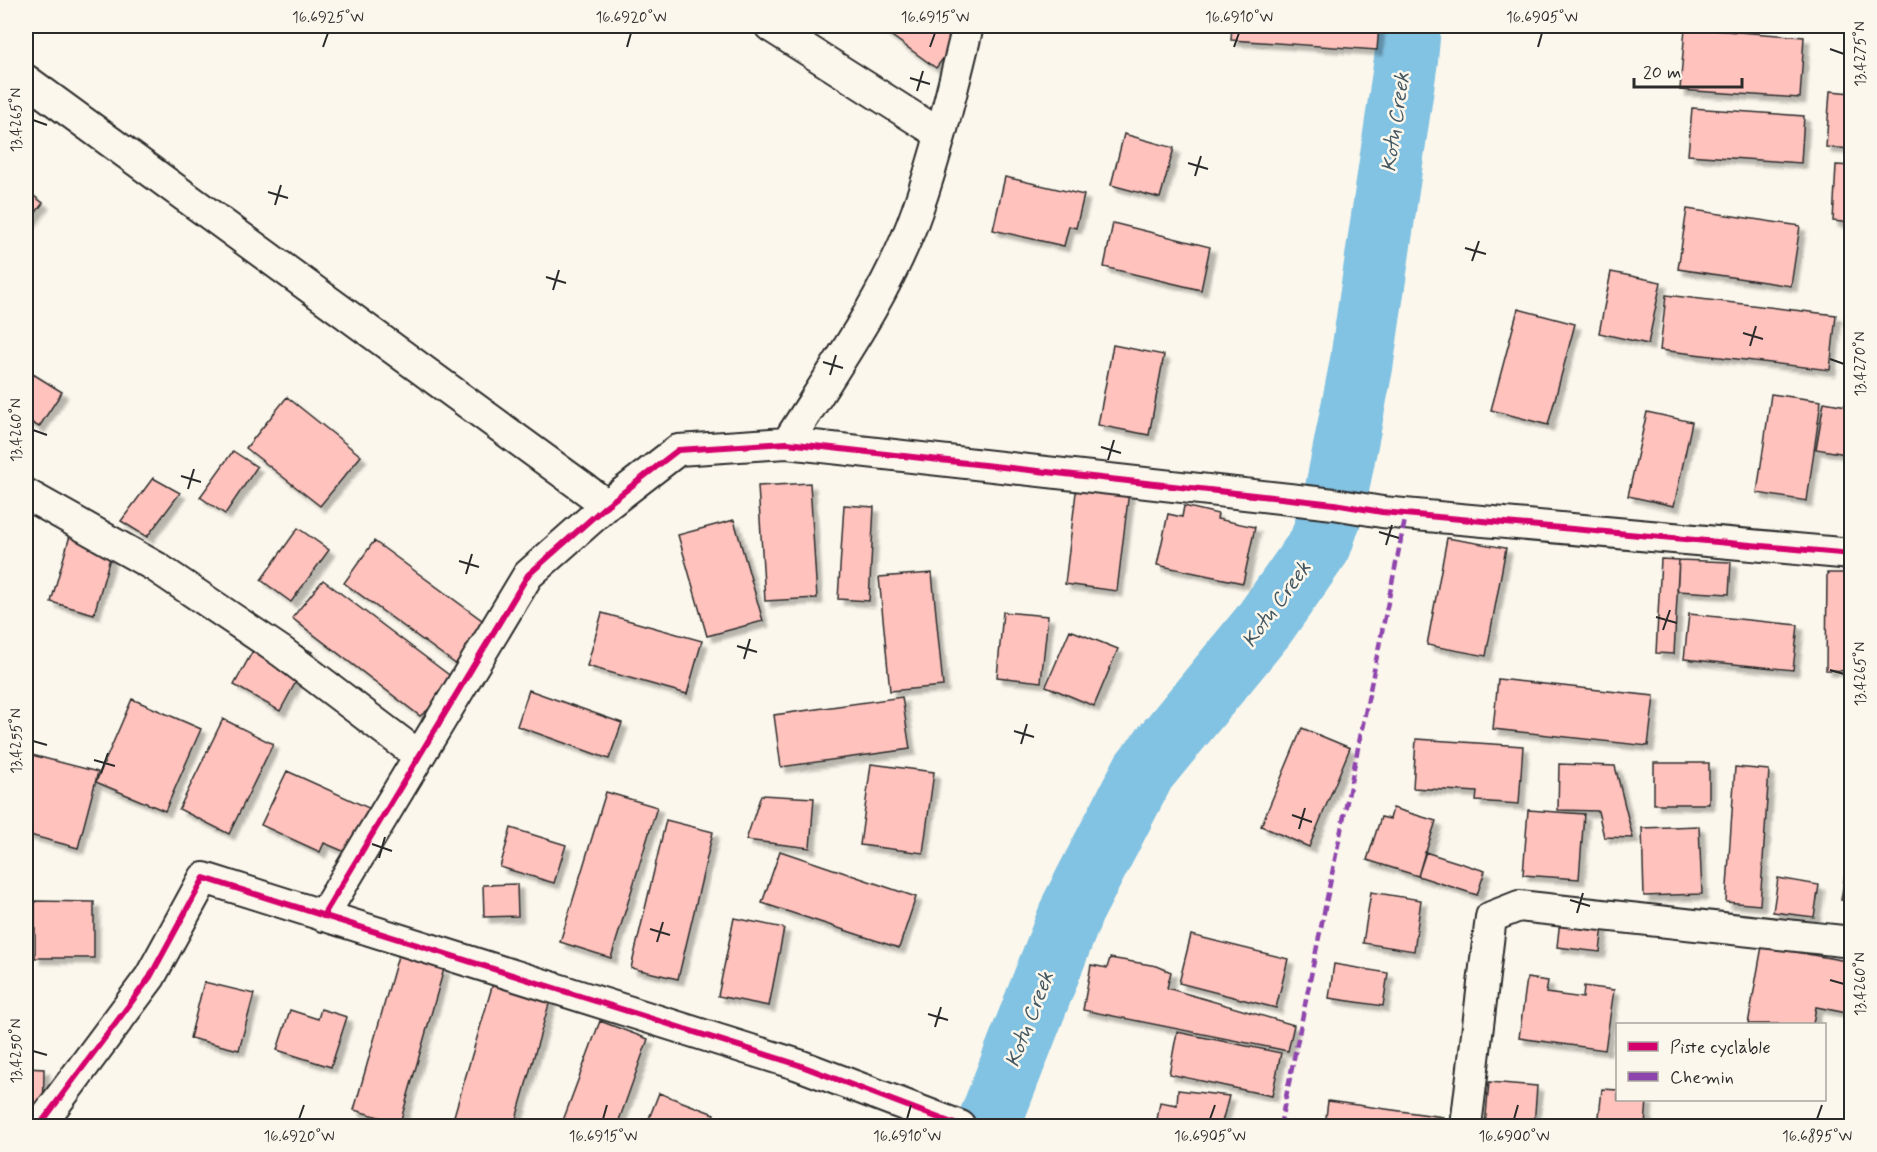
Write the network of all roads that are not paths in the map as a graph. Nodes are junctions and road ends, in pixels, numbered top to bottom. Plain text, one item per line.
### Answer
1 (770, 26) edge
2 (968, 26) edge
3 (26, 80) edge
4 (940, 134) junction
5 (787, 443) junction
6 (26, 494) edge
7 (607, 506) junction
8 (1851, 554) edge
9 (418, 755) junction
10 (324, 916) junction
11 (1851, 942) edge
12 (39, 1126) edge
13 (960, 1126) edge
14 (1466, 1126) edge

1 - 4 street
2 - 4 street
3 - 7 street
4 - 5 street
5 - 7 street
5 - 8 street
6 - 9 street
7 - 9 street
9 - 10 street
10 - 12 street
10 - 13 street
11 - 14 street

